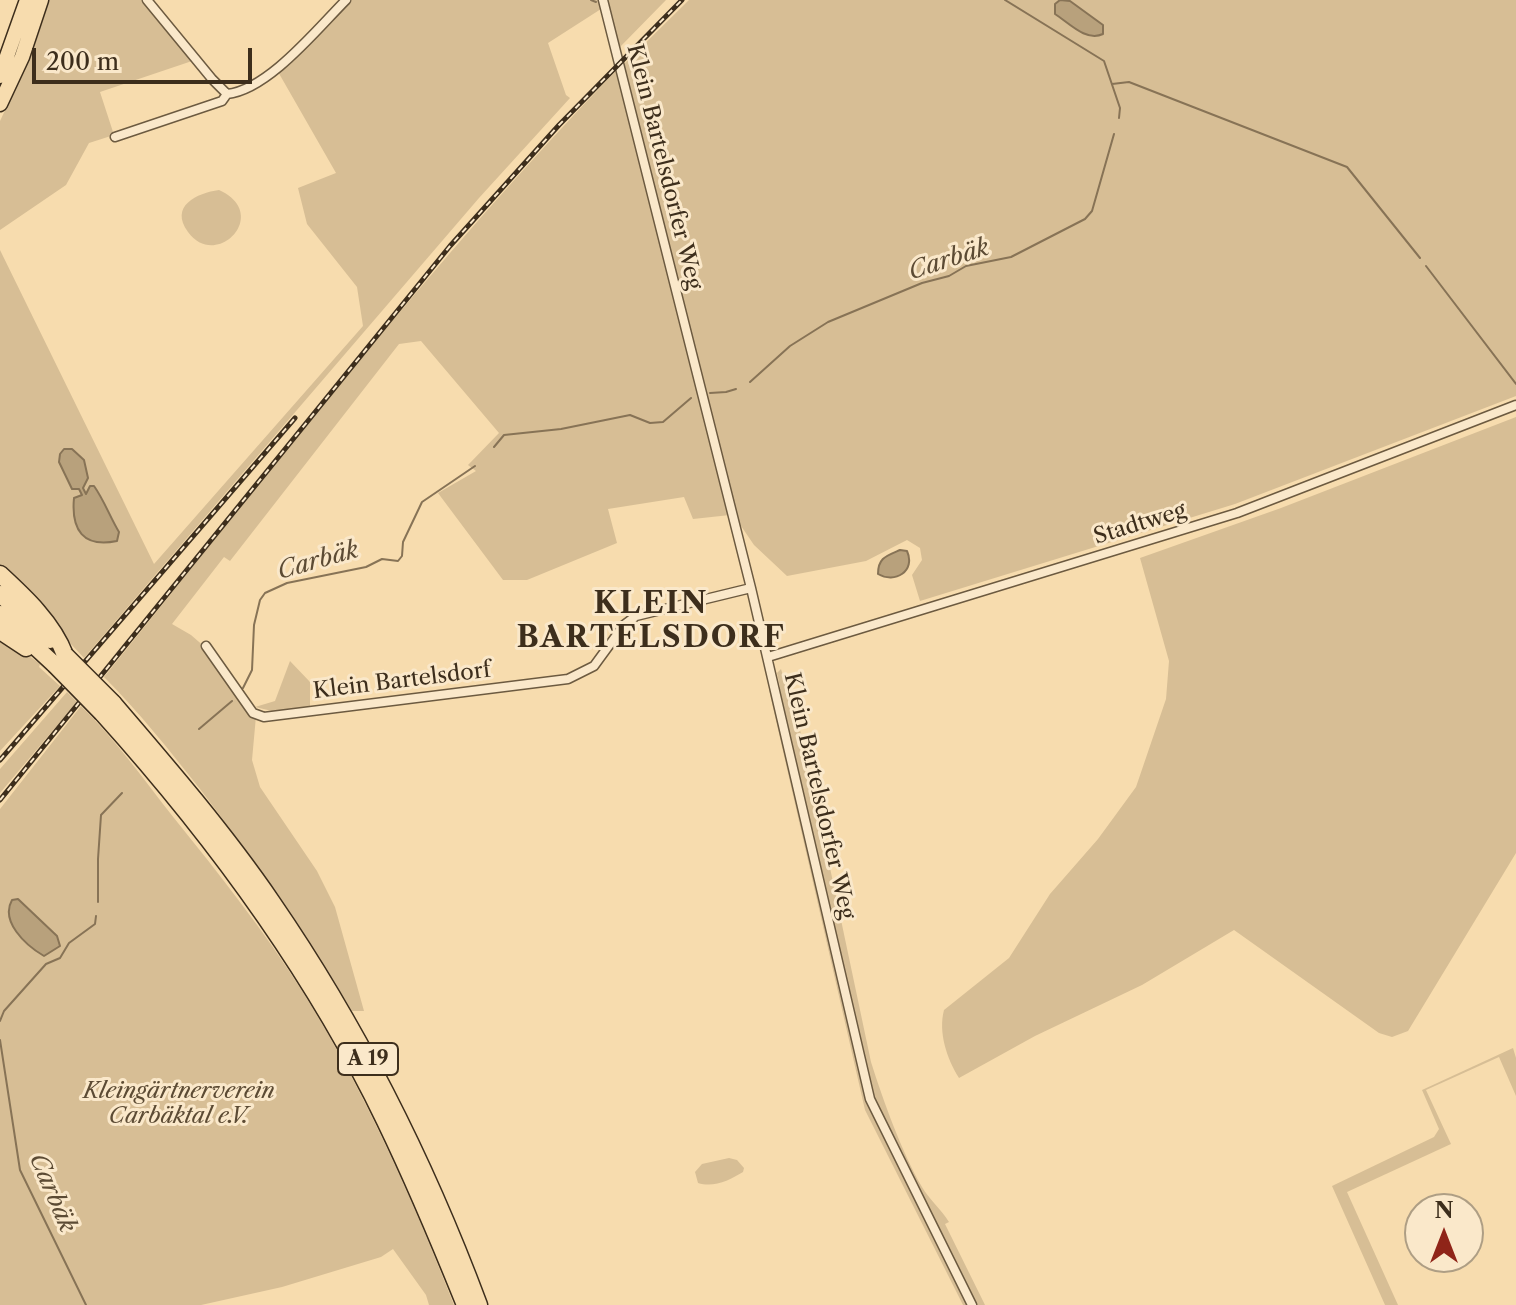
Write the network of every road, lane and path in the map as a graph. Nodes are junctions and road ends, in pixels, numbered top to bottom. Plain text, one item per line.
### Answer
1 (27, 0) edge
2 (41, 0) edge
3 (147, 0) edge
4 (346, 0) edge
5 (603, 0) edge
6 (0, 76) edge
7 (227, 94) junction
8 (0, 104) edge
9 (115, 137) dead end
10 (1516, 405) edge
11 (0, 574) edge
12 (751, 588) junction
13 (0, 594) edge
14 (0, 614) edge
15 (0, 631) edge
16 (206, 646) dead end
17 (768, 657) junction
18 (60, 660) junction
19 (108, 708) junction
20 (465, 1305) edge
21 (479, 1305) edge
22 (972, 1305) edge

1 - 6 highway
2 - 8 highway
3 - 7 street
4 - 7 street
5 - 12 street, Klein Bartelsdorfer Weg
7 - 9 street
10 - 17 street, Stadtweg
11 - 18 highway
12 - 16 street, Klein Bartelsdorf
12 - 17 street, Klein Bartelsdorfer Weg
13 - 18 highway, A 19
14 - 18 highway, A 19
15 - 18 highway
17 - 22 street, Klein Bartelsdorfer Weg
18 - 19 highway, A 19, bridge
19 - 20 highway, A 19
19 - 21 highway, A 19

